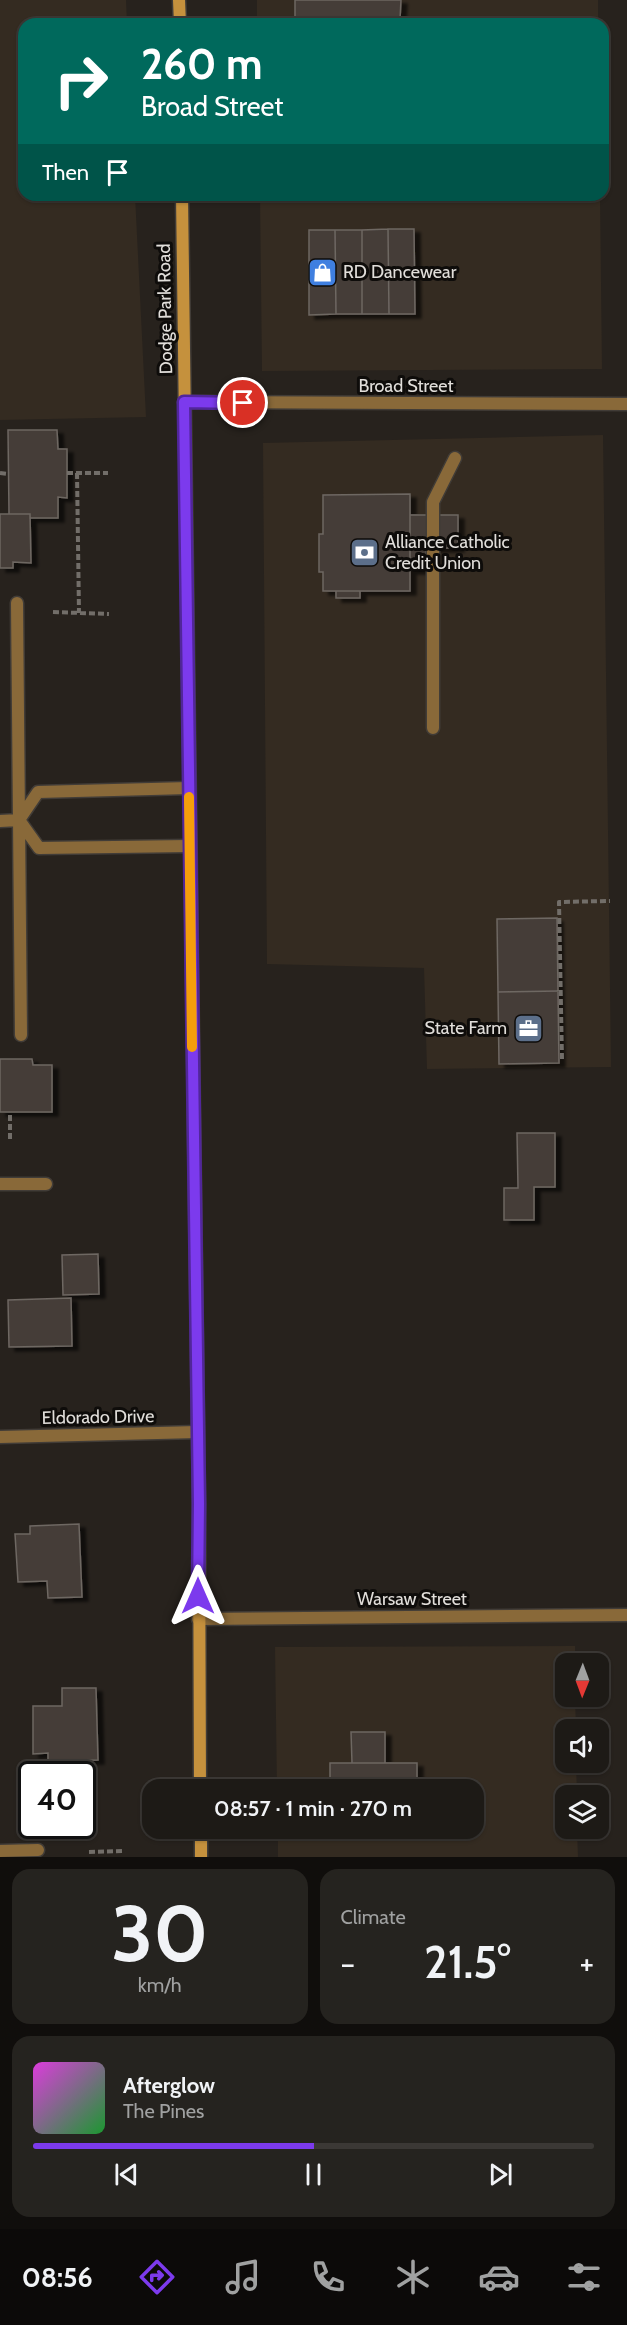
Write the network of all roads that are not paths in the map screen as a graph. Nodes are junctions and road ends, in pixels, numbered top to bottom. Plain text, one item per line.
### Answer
1 (179, 0) edge
2 (180, 18) edge
3 (182, 201) edge
4 (184, 402) junction
5 (627, 404) edge
6 (455, 458) dead end
7 (16, 603) dead end
8 (433, 729) dead end
9 (189, 788) junction
10 (19, 820) junction
11 (0, 821) edge
12 (189, 846) junction
13 (21, 1035) dead end
14 (0, 1184) edge
15 (46, 1184) dead end
16 (196, 1432) junction
17 (0, 1437) edge
18 (627, 1615) edge
19 (198, 1619) junction
20 (200, 1779) edge
21 (201, 1839) edge
22 (38, 1850) dead end
23 (0, 1851) edge
24 (201, 1857) edge

1 - 2 street
3 - 4 street, Dodge Park Road
4 - 5 street, Broad Street
4 - 9 street, Dodge Park Road
6 - 8 street
7 - 10 street
9 - 10 street
9 - 12 street, Dodge Park Road
10 - 11 street
10 - 12 street
10 - 13 street
12 - 16 street, Dodge Park Road
14 - 15 street
16 - 17 street, Eldorado Drive
16 - 19 street, Dodge Park Road
18 - 19 street, Warsaw Street
19 - 20 street, Dodge Park Road
21 - 24 street
22 - 23 street

